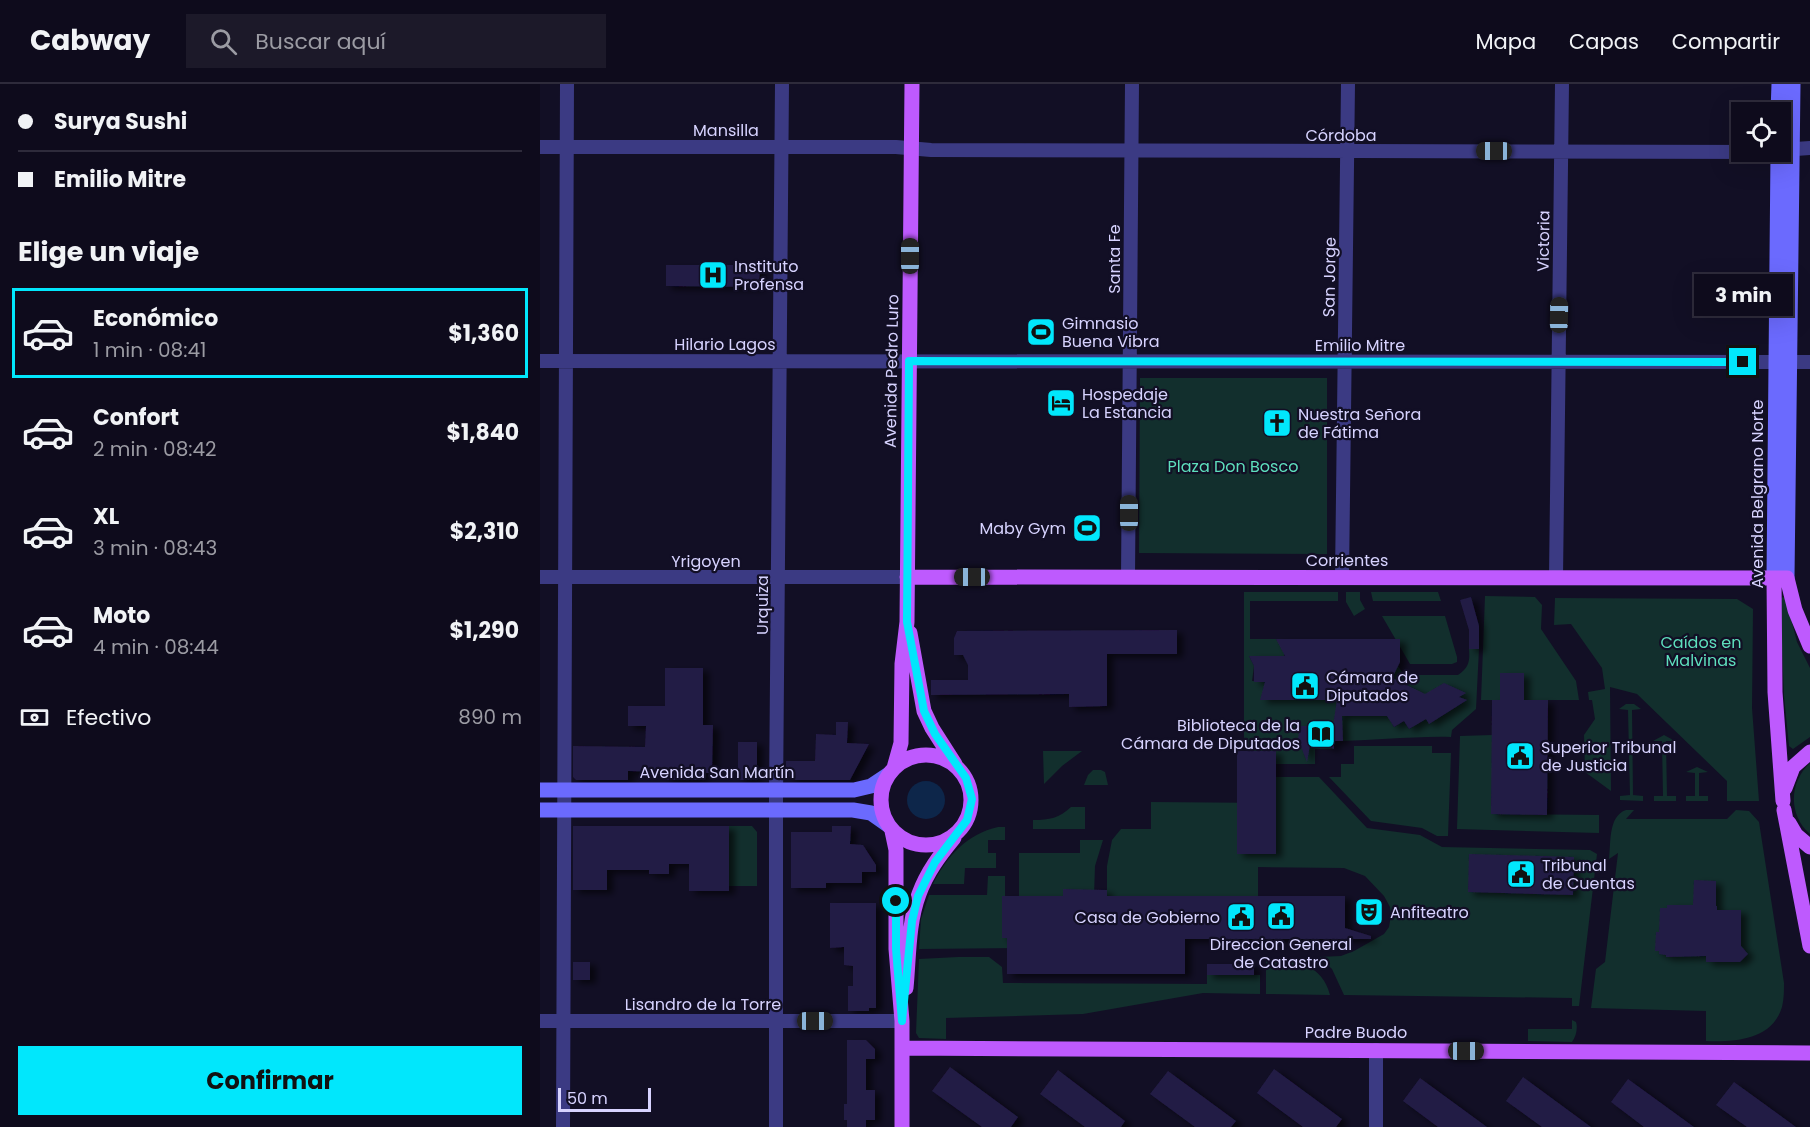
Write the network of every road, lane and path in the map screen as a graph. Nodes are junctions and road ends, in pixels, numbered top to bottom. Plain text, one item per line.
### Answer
1 (567, 84) edge
2 (782, 84) edge
3 (912, 84) edge
4 (1131, 84) edge
5 (1348, 84) edge
6 (1562, 84) edge
7 (1779, 84) edge
8 (1793, 84) edge
9 (1778, 102) edge
10 (1791, 102) edge
11 (540, 147) edge
12 (567, 147) junction
13 (782, 147) junction
14 (911, 148) junction
15 (1810, 148) edge
16 (1131, 150) junction
17 (1791, 150) edge
18 (1347, 151) junction
19 (1561, 152) junction
20 (1731, 152) edge
21 (1784, 162) edge
22 (540, 361) edge
23 (566, 361) junction
24 (780, 361) junction
25 (909, 361) junction
26 (1130, 361) junction
27 (1344, 362) junction
28 (1558, 362) junction
29 (1783, 362) junction
30 (1810, 362) edge
31 (540, 577) edge
32 (565, 577) junction
33 (778, 577) junction
34 (907, 577) junction
35 (1128, 577) junction
36 (1342, 578) junction
37 (1556, 578) junction
38 (1780, 578) junction
39 (907, 622) junction
40 (1810, 646) edge
41 (1810, 752) edge
42 (957, 767) junction
43 (891, 771) junction
44 (540, 790) edge
45 (564, 790) junction
46 (777, 790) junction
47 (1784, 806) junction
48 (540, 810) edge
49 (564, 810) junction
50 (776, 810) junction
51 (890, 828) junction
52 (958, 832) junction
53 (1810, 847) edge
54 (1810, 946) edge
55 (540, 1021) edge
56 (564, 1021) junction
57 (776, 1021) junction
58 (902, 1021) junction
59 (902, 1048) junction
60 (1376, 1050) junction
61 (1810, 1053) edge
62 (563, 1127) edge
63 (776, 1127) edge
64 (902, 1127) edge
65 (1376, 1127) edge

1 - 12 street
2 - 13 street, Urquiza
3 - 14 main road, Avenida Pedro Luro
4 - 16 street, Santa Fe
5 - 18 street, San Jorge
6 - 19 street, Victoria
7 - 9 main road
8 - 10 main road, Avenida Belgrano Norte
11 - 12 street, Mansilla
12 - 13 street, Mansilla
12 - 23 street
13 - 14 street, Mansilla
13 - 24 street, Urquiza
14 - 16 street, Córdoba
14 - 25 main road, Avenida Pedro Luro
15 - 17 street
16 - 18 street, Córdoba
16 - 26 street, Santa Fe
18 - 19 street, Córdoba
18 - 27 street, San Jorge
19 - 20 street, Córdoba
19 - 28 street, Victoria
21 - 29 main road, Avenida Belgrano Norte
22 - 23 street, Hilario Lagos
23 - 24 street, Hilario Lagos
23 - 32 street
24 - 25 street, Hilario Lagos
24 - 33 street, Urquiza
25 - 26 street, Emilio Mitre
25 - 34 main road, Avenida Pedro Luro
26 - 27 street, Emilio Mitre
26 - 35 street, Santa Fe
27 - 28 street, Emilio Mitre
27 - 36 street, San Jorge
28 - 29 street, Emilio Mitre
28 - 37 street, Victoria
29 - 30 street, Emilio Mitre
29 - 38 main road, Avenida Belgrano Norte
31 - 32 street, Yrigoyen
32 - 33 street, Yrigoyen
32 - 45 street
33 - 34 street, Yrigoyen
33 - 46 street, Urquiza
34 - 35 main road, Corrientes
34 - 39 main road, Avenida Pedro Luro
35 - 36 main road, Corrientes
36 - 37 main road, Corrientes
37 - 38 main road, Corrientes
38 - 40 main road, Avenida Belgrano Norte
38 - 47 main road, Avenida Belgrano Norte
39 - 42 main road, Avenida Pedro Luro
39 - 43 main road, Avenida Pedro Luro
41 - 47 main road
42 - 43 main road
42 - 52 main road
43 - 46 main road, Avenida San Martín
43 - 51 main road
44 - 45 main road, Avenida San Martín
45 - 46 main road, Avenida San Martín
45 - 49 street
46 - 50 street, Urquiza
47 - 53 main road
47 - 54 main road, Avenida Belgrano Norte
48 - 49 main road
49 - 50 main road
49 - 56 street
50 - 51 main road
50 - 57 street, Urquiza
51 - 52 main road
51 - 58 main road
52 - 58 main road
55 - 56 street, Lisandro de la Torre
56 - 57 street, Lisandro de la Torre
56 - 62 street
57 - 58 street, Lisandro de la Torre
57 - 63 street, Urquiza
58 - 59 main road
59 - 60 main road, Padre Buodo
59 - 64 main road
60 - 61 main road, Padre Buodo
60 - 65 street

